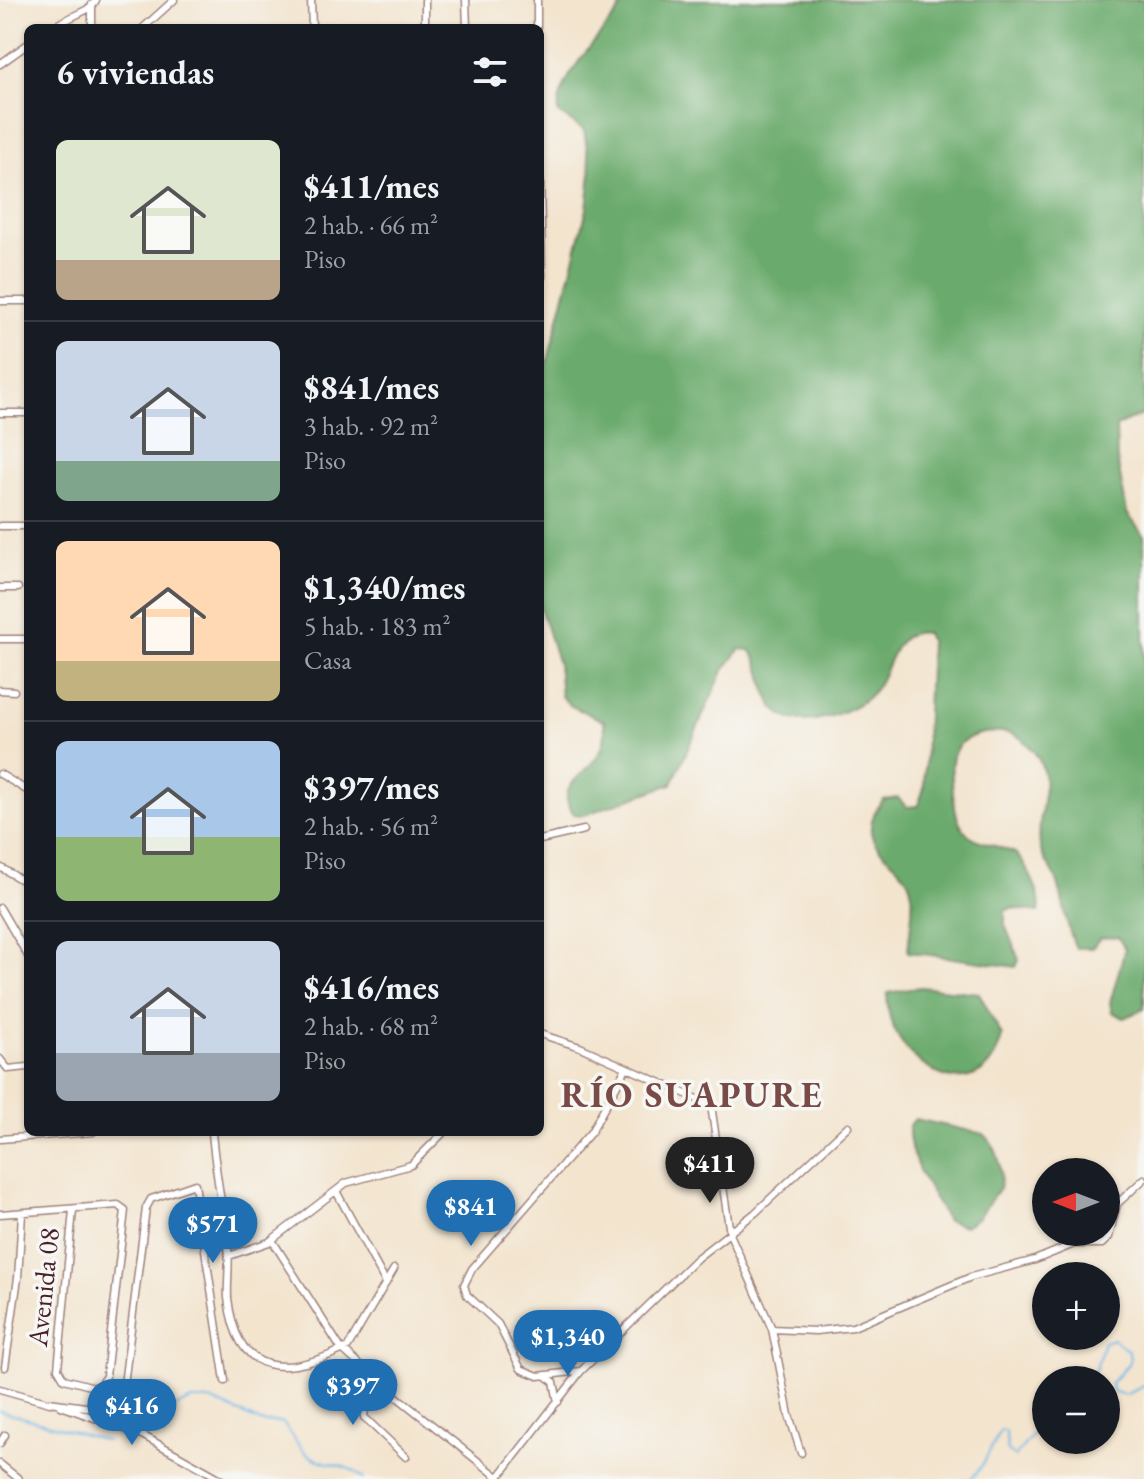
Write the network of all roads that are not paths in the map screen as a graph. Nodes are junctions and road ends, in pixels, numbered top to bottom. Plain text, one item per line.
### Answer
1 (174, 0) edge
2 (311, 0) edge
3 (425, 0) edge
4 (466, 0) edge
5 (537, 0) edge
6 (93, 2) edge
7 (57, 24) edge
8 (92, 24) edge
9 (147, 24) edge
10 (312, 24) edge
11 (425, 24) edge
12 (467, 24) edge
13 (537, 24) edge
14 (24, 47) edge
15 (0, 64) edge
16 (0, 301) edge
17 (24, 301) edge
18 (0, 413) edge
19 (24, 413) edge
20 (0, 526) edge
21 (24, 526) edge
22 (0, 588) edge
23 (18, 588) dead end
24 (0, 639) edge
25 (24, 639) edge
26 (0, 690) edge
27 (14, 691) dead end
28 (0, 774) edge
29 (24, 789) edge
30 (584, 830) dead end
31 (544, 839) edge
32 (0, 867) edge
33 (24, 882) edge
34 (0, 908) edge
35 (24, 949) edge
36 (544, 1035) edge
37 (0, 1059) edge
38 (24, 1067) edge
39 (625, 1070) junction
40 (848, 1126) dead end
41 (40, 1136) edge
42 (213, 1136) edge
43 (440, 1136) edge
44 (0, 1139) edge
45 (1144, 1179) edge
46 (336, 1191) junction
47 (73, 1210) junction
48 (0, 1214) edge
49 (22, 1214) junction
50 (729, 1229) junction
51 (272, 1240) junction
52 (229, 1256) junction
53 (394, 1269) dead end
54 (386, 1283) junction
55 (772, 1329) junction
56 (343, 1349) junction
57 (5, 1367) dead end
58 (581, 1371) junction
59 (544, 1376) junction
60 (225, 1381) dead end
61 (383, 1386) junction
62 (0, 1389) edge
63 (49, 1402) junction
64 (558, 1402) junction
65 (5, 1435) dead end
66 (0, 1443) edge
67 (801, 1453) dead end
68 (406, 1457) dead end
69 (0, 1464) edge
70 (498, 1478) edge
71 (19, 1479) edge
72 (221, 1479) edge

1 - 9 street
2 - 10 street
3 - 11 street
4 - 12 street
5 - 13 street
6 - 7 street
6 - 8 street
14 - 15 street
16 - 17 street
18 - 19 street
20 - 21 street
22 - 23 street
24 - 25 street
26 - 27 street
28 - 29 street
30 - 31 street
32 - 33 street
34 - 35 street
36 - 39 street
37 - 38 street
39 - 50 street
39 - 59 street
40 - 50 street
41 - 44 street
42 - 52 street
43 - 46 street
45 - 55 street
46 - 51 street
46 - 54 street
47 - 47 street, Avenida 08
47 - 49 street
48 - 49 street
49 - 57 street
50 - 55 street
50 - 58 street
51 - 52 street
51 - 56 street
52 - 56 street
53 - 54 street
54 - 56 street
55 - 67 street
56 - 61 street
58 - 59 street
58 - 64 street
59 - 64 street
60 - 63 street
61 - 68 street
61 - 70 street
62 - 63 street
63 - 72 street
64 - 70 street
65 - 66 street
69 - 71 street

